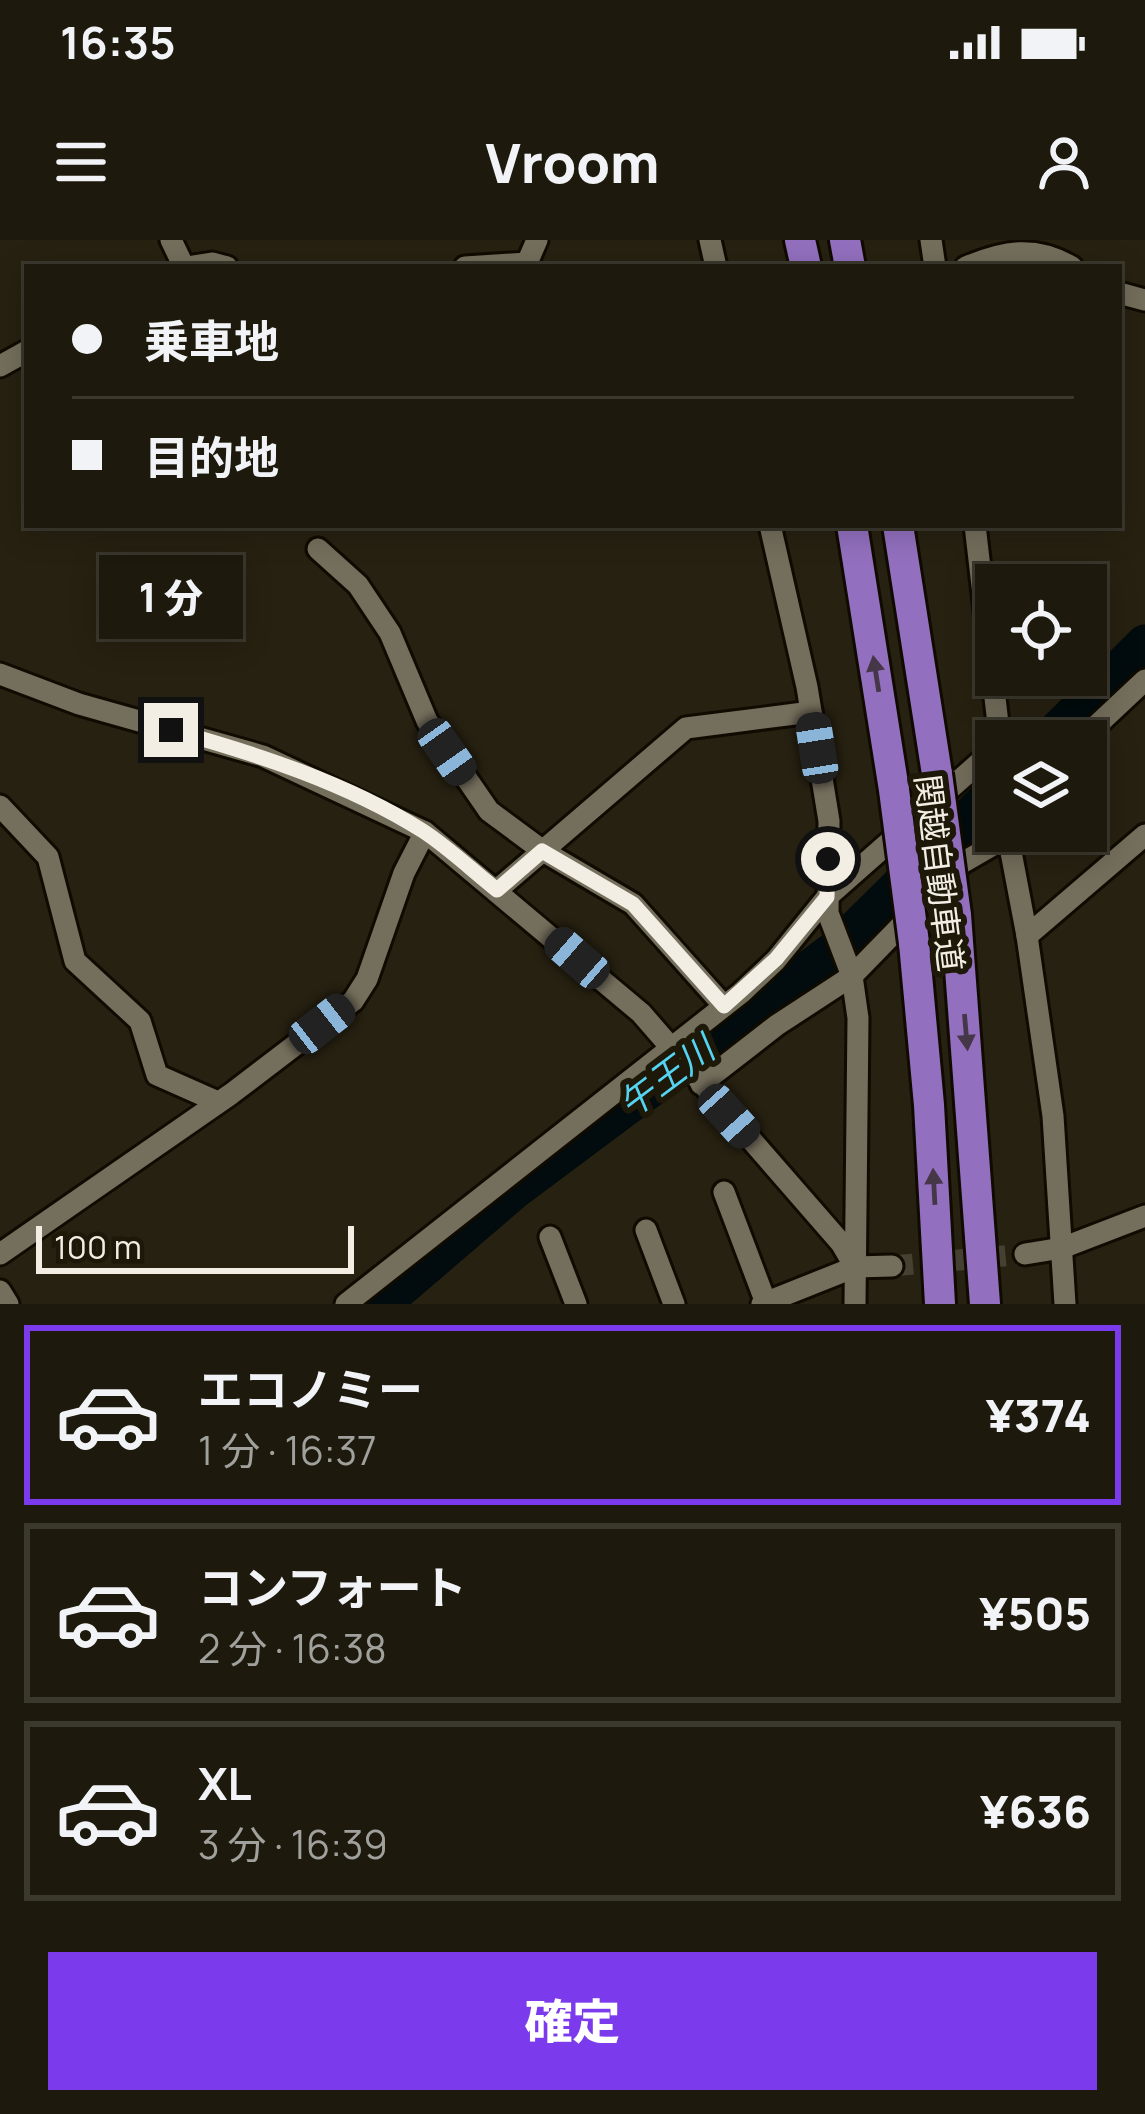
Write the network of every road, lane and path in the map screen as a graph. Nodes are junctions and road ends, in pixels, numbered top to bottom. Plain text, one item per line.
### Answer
1 (537, 240) edge
2 (512, 264) edge
3 (973, 264) edge
4 (1065, 264) edge
5 (771, 528) edge
6 (852, 528) edge
7 (898, 528) edge
8 (976, 528) edge
9 (318, 549) dead end
10 (0, 674) edge
11 (1145, 680) edge
12 (811, 712) junction
13 (996, 720) edge
14 (1102, 720) edge
15 (975, 766) edge
16 (0, 806) edge
17 (425, 832) junction
18 (1145, 836) edge
19 (542, 851) junction
20 (979, 852) edge
21 (1011, 852) edge
22 (497, 890) junction
23 (828, 905) junction
24 (1027, 936) junction
25 (850, 972) junction
26 (724, 1006) junction
27 (673, 1051) junction
28 (698, 1081) junction
29 (218, 1102) junction
30 (724, 1192) dead end
31 (1145, 1216) edge
32 (646, 1230) dead end
33 (550, 1237) dead end
34 (1063, 1248) junction
35 (0, 1254) edge
36 (1025, 1254) tunnel mouth
37 (892, 1265) tunnel mouth
38 (855, 1268) junction
39 (0, 1291) edge
40 (764, 1303) edge
41 (8, 1304) edge
42 (346, 1304) edge
43 (576, 1304) edge
44 (674, 1304) edge
45 (855, 1304) edge
46 (940, 1304) edge
47 (985, 1304) edge
48 (1065, 1304) edge

1 - 2 street
3 - 4 street
5 - 12 street
46 -> 6 highway, 関越自動車道, bridge
7 -> 47 highway, 関越自動車道, bridge
8 - 13 street
9 - 19 street
10 - 17 street
11 - 14 street
12 - 19 street
12 - 23 street
15 - 23 street
16 - 29 street
17 - 22 street
17 - 29 street
18 - 24 street
19 - 22 street
19 - 26 street
20 - 25 street
21 - 24 street
22 - 27 street
23 - 25 street
23 - 26 street
24 - 34 street
25 - 28 street
25 - 38 street
26 - 27 street
27 - 28 street
27 - 42 street
28 - 38 street
29 - 35 street
30 - 40 street
31 - 34 street
32 - 44 street
33 - 43 street
34 - 36 street
34 - 48 street
37 - 38 street
38 - 40 street
38 - 45 street
39 - 41 street

